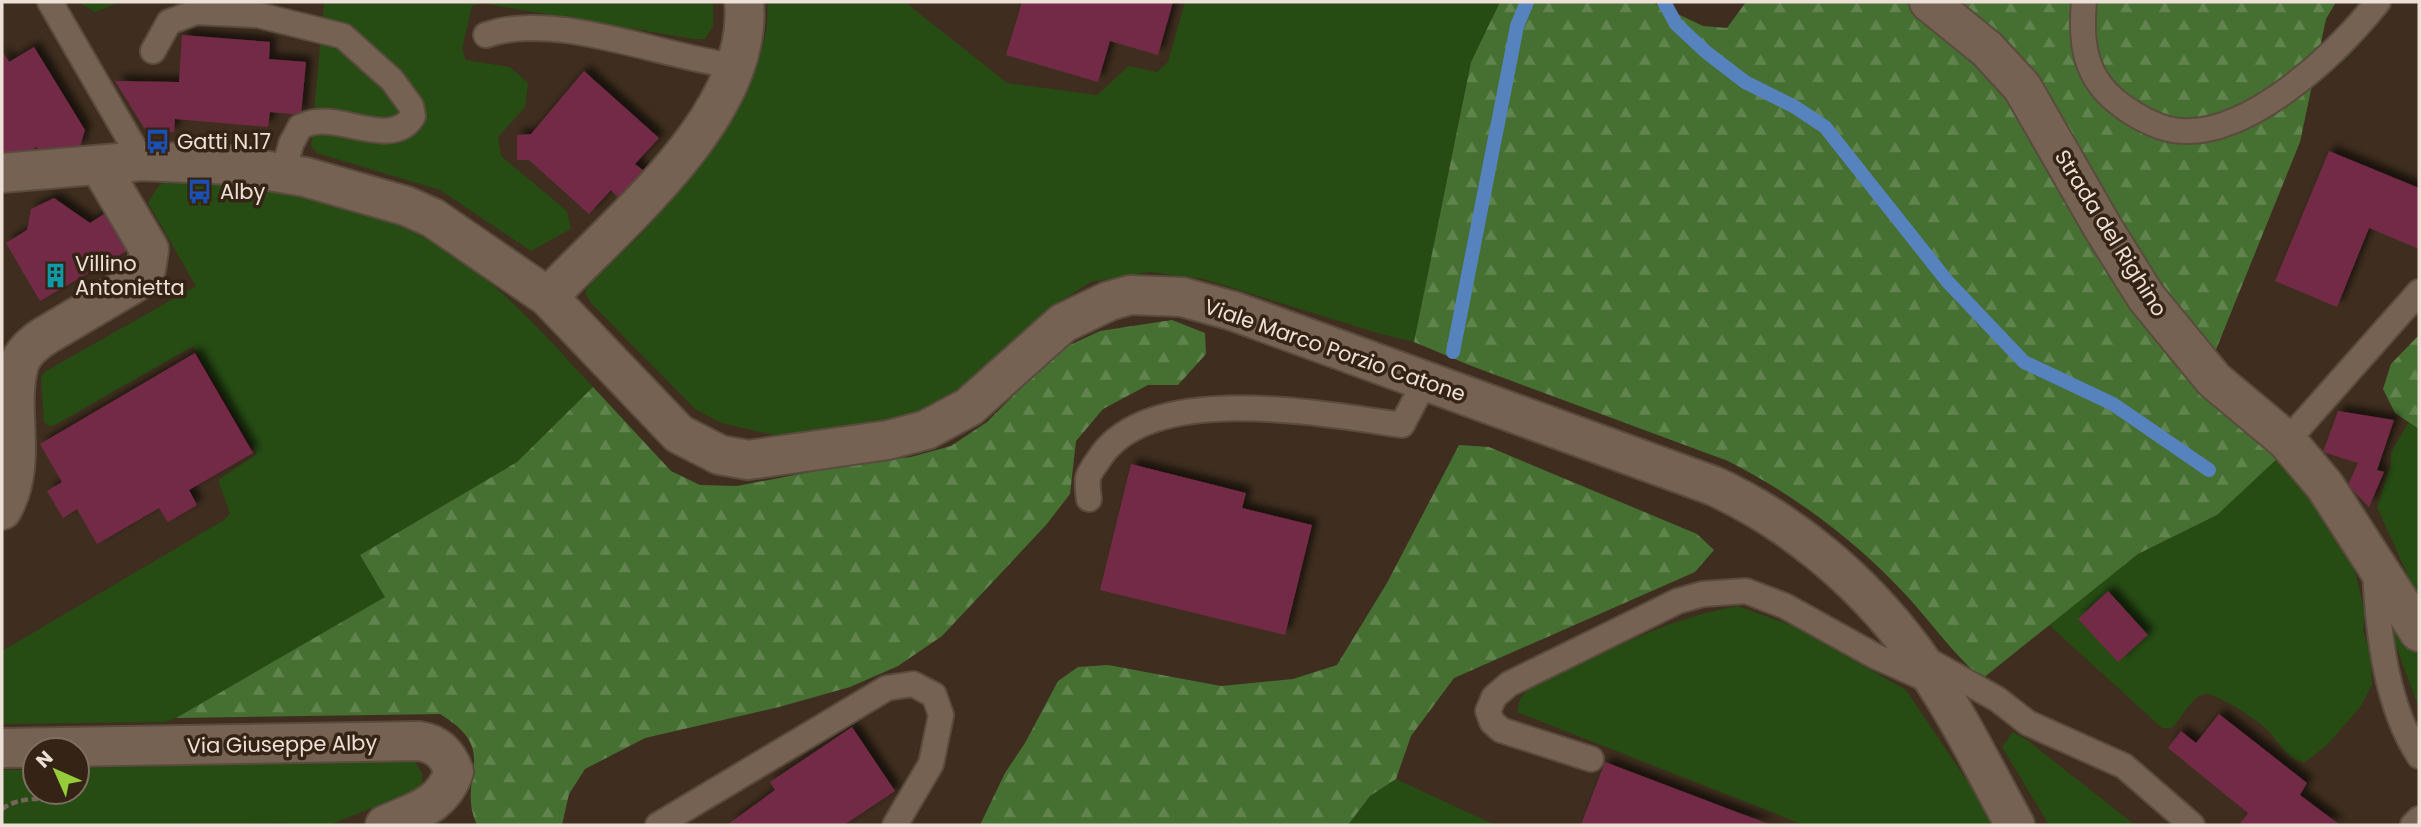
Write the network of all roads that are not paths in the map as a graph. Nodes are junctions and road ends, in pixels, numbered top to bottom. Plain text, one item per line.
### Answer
1 (50, 2) edge
2 (744, 2) edge
3 (1929, 2) edge
4 (2084, 2) edge
5 (2378, 2) edge
6 (486, 35) dead end
7 (153, 51) dead end
8 (736, 66) junction
9 (142, 161) junction
10 (100, 166) junction
11 (2, 173) edge
12 (283, 173) junction
13 (2419, 292) edge
14 (548, 296) junction
15 (14, 352) edge
16 (1425, 381) junction
17 (2287, 441) junction
18 (1089, 499) dead end
19 (2, 510) edge
20 (2374, 558) junction
21 (2419, 632) edge
22 (1924, 667) junction
23 (2, 748) edge
24 (2419, 756) edge
25 (1591, 758) dead end
26 (2419, 819) edge
27 (384, 825) edge
28 (658, 825) edge
29 (895, 825) edge
30 (2015, 825) edge
31 (2192, 825) edge
32 (2413, 825) edge

1 - 9 lane
2 - 8 street
3 - 17 street, Strada del Righino
4 - 5 lane
6 - 8 lane
7 - 12 lane
8 - 14 street
9 - 10 street, Viale Marco Porzio Catone
9 - 12 street, Viale Marco Porzio Catone
10 - 11 street, Viale Marco Porzio Catone
10 - 15 street
12 - 14 street, Viale Marco Porzio Catone
13 - 17 lane
14 - 16 street, Viale Marco Porzio Catone
15 - 19 street
16 - 18 lane
16 - 22 street, Viale Marco Porzio Catone
17 - 20 street, Strada del Righino
20 - 21 street, Strada del Righino
20 - 24 lane
22 - 25 lane
22 - 30 street, Viale Marco Porzio Catone
22 - 31 lane
23 - 27 street, Via Giuseppe Alby
26 - 32 lane
28 - 29 lane

